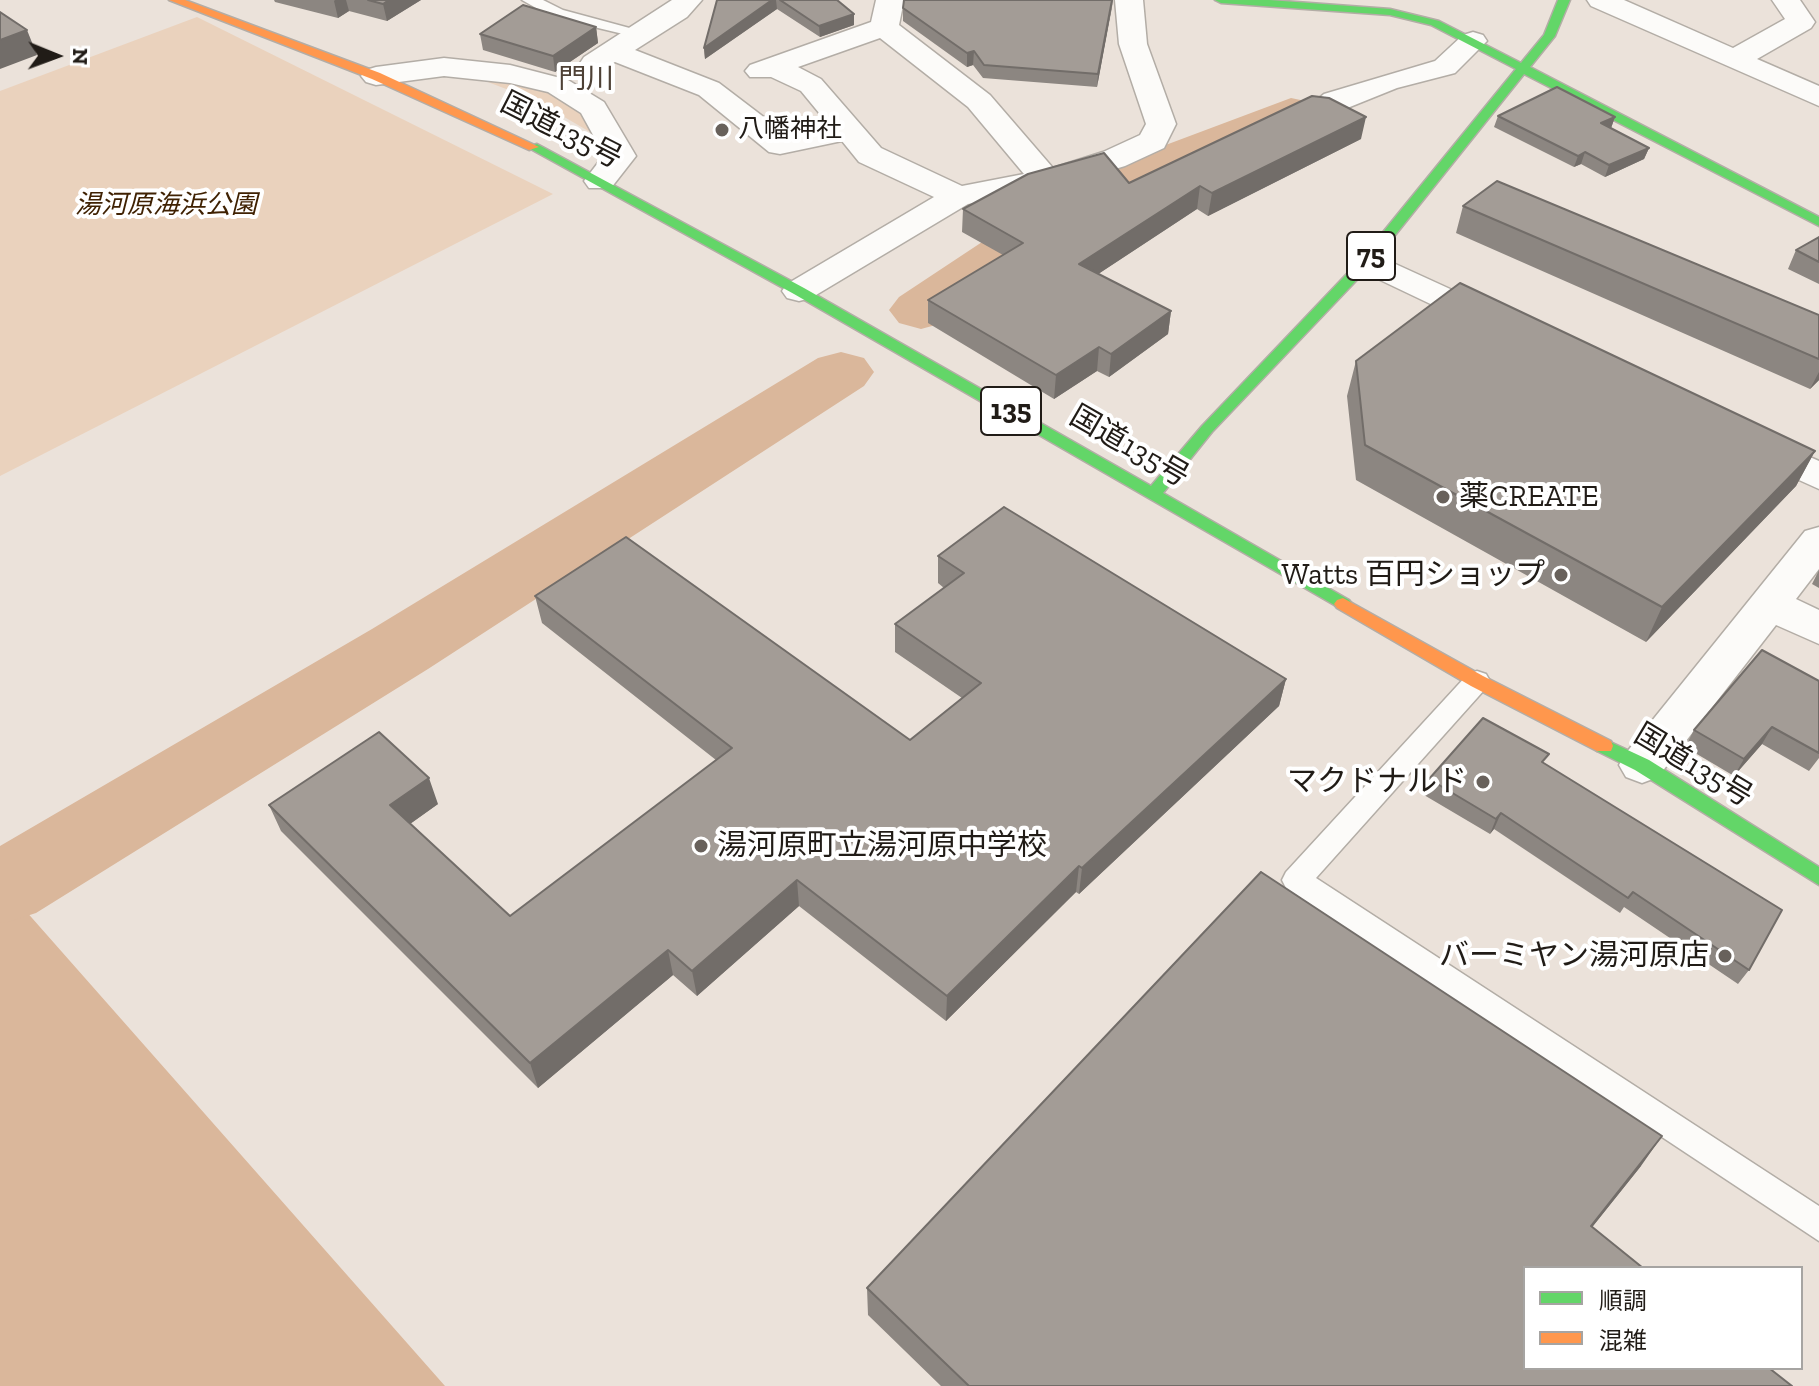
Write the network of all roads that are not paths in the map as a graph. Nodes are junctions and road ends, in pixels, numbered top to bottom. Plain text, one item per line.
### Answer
1 (175, 0) edge
2 (530, 0) edge
3 (688, 0) edge
4 (1129, 0) edge
5 (1221, 0) edge
6 (1564, 0) edge
7 (1601, 0) edge
8 (1394, 6) edge
9 (887, 13) edge
10 (1802, 15) edge
11 (640, 33) junction
12 (1473, 41) junction
13 (612, 51) junction
14 (1735, 59) junction
15 (774, 67) junction
16 (1521, 69) junction
17 (376, 76) junction
18 (558, 86) junction
19 (709, 89) junction
20 (1819, 97) edge
21 (1320, 110) edge
22 (849, 130) junction
23 (1046, 180) junction
24 (600, 181) junction
25 (958, 196) junction
26 (1819, 222) edge
27 (1367, 261) junction
28 (799, 291) junction
29 (1522, 335) edge
30 (1720, 429) edge
31 (1819, 476) edge
32 (1154, 493) junction
33 (1819, 541) edge
34 (1770, 603) junction
35 (1819, 629) edge
36 (1477, 681) junction
37 (1642, 765) junction
38 (1819, 877) edge
39 (1819, 1225) edge

1 - 17 main road, 国道135号 / 135
2 - 11 lane
3 - 11 street
4 - 23 street
5 - 8 main road
6 - 16 main road, 75
7 - 14 street
8 - 12 main road
9 - 15 street
9 - 23 street
10 - 14 street
11 - 13 street
12 - 16 main road
12 - 21 street
13 - 18 street
13 - 19 street
14 - 20 street
15 - 19 street
15 - 22 street
16 - 26 main road
16 - 27 main road, 75
17 - 18 street
17 - 24 main road, 国道135号 / 135
18 - 24 street
19 - 22 street
22 - 25 street
23 - 25 street
24 - 28 main road, 国道135号 / 135
25 - 28 street
27 - 29 street
27 - 32 main road, 75
28 - 32 main road, 国道135号 / 135
30 - 31 street
32 - 36 main road, 国道135号 / 135
33 - 34 street
34 - 35 street
34 - 37 street
36 - 37 main road, 国道135号 / 135
36 - 39 lane
37 - 38 main road, 国道135号 / 135

